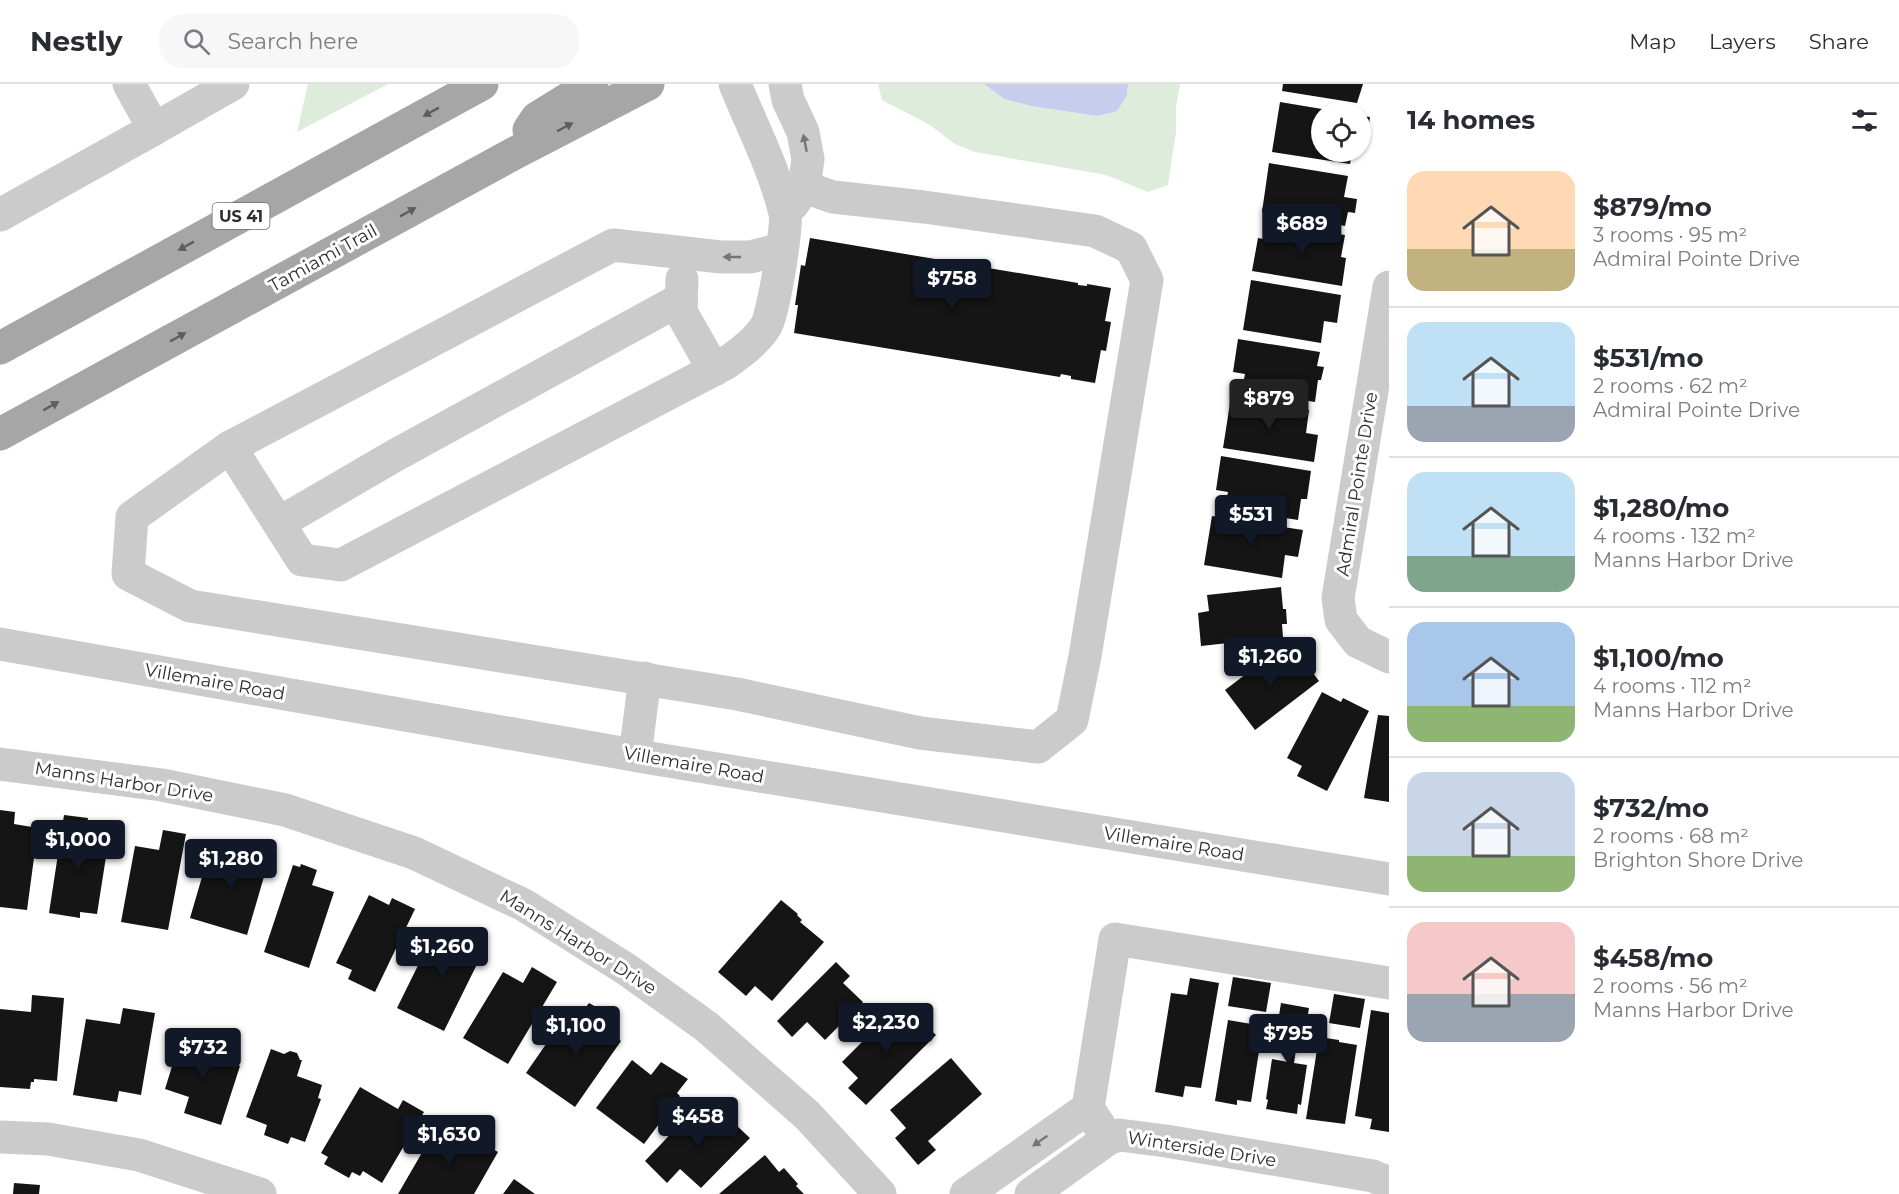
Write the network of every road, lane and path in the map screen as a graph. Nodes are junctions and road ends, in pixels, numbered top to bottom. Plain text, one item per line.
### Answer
1 (129, 84) edge
2 (233, 84) edge
3 (482, 84) edge
4 (592, 84) edge
5 (648, 84) edge
6 (735, 84) edge
7 (784, 84) edge
8 (154, 129) junction
9 (513, 154) junction
10 (804, 187) junction
11 (0, 214) edge
12 (786, 216) junction
13 (782, 249) junction
14 (682, 253) junction
15 (1389, 287) edge
16 (681, 299) junction
17 (1386, 319) edge
18 (0, 348) edge
19 (714, 370) junction
20 (0, 434) edge
21 (230, 447) junction
22 (279, 523) junction
23 (0, 644) edge
24 (1389, 657) edge
25 (645, 678) junction
26 (635, 755) junction
27 (0, 764) edge
28 (1389, 879) edge
29 (1389, 983) edge
30 (1088, 1108) junction
31 (0, 1137) edge
32 (1108, 1139) junction
33 (1389, 1183) edge
34 (260, 1194) edge
35 (880, 1194) edge
36 (966, 1194) edge
37 (1031, 1194) edge

1 - 8 street
2 - 8 street
3 -> 18 main road, US 41
4 - 9 main road
9 -> 5 main road, Tamiami Trail
6 - 12 street
10 -> 7 street
8 - 11 street
20 -> 9 main road, Tamiami Trail
10 - 12 street
10 - 25 street
12 - 13 street
13 -> 14 street
13 - 19 street
14 - 16 street
14 - 21 street
15 - 17 street, Admiral Pointe Drive
16 - 19 street
16 - 22 street
17 - 24 street, Admiral Pointe Drive
19 - 22 street
21 - 22 street
21 - 25 street
23 - 26 street, Villemaire Road
25 - 26 street
26 - 28 street, Villemaire Road
27 - 35 street, Manns Harbor Drive
29 - 30 street
30 - 32 street
30 -> 36 street
31 - 34 street
32 - 33 street, Winterside Drive
32 - 37 street, Winterside Drive

